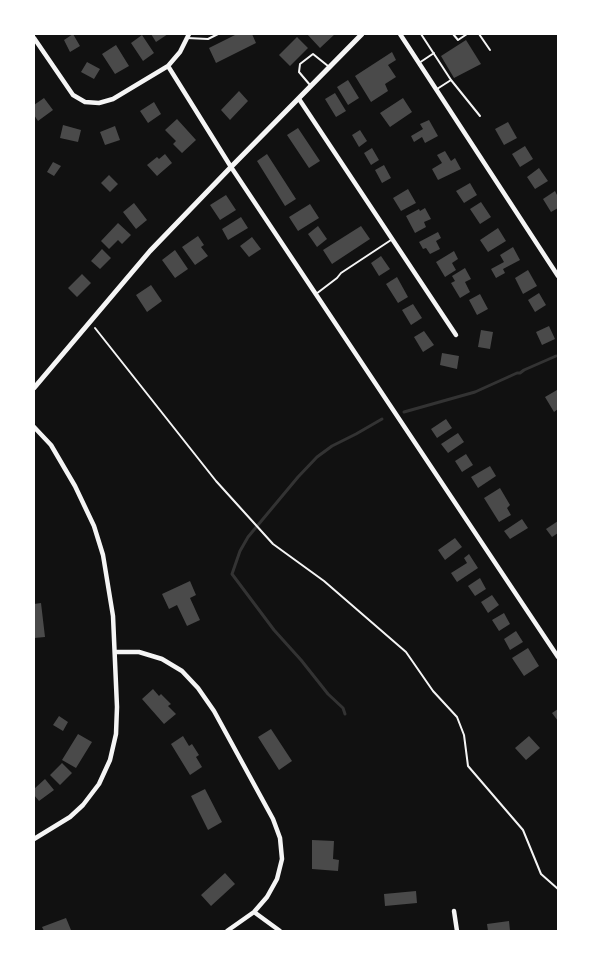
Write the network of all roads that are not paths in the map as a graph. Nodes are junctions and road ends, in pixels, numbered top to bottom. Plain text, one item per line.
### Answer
1 (218, 34) edge
2 (362, 34) edge
3 (400, 34) edge
4 (421, 34) edge
5 (453, 34) edge
6 (467, 34) edge
7 (479, 34) edge
8 (188, 36) edge
9 (34, 38) edge
10 (490, 50) dead end
11 (434, 53) junction
12 (419, 63) junction
13 (168, 66) junction
14 (330, 67) junction
15 (452, 80) junction
16 (311, 86) junction
17 (436, 89) junction
18 (299, 99) junction
19 (480, 116) dead end
20 (231, 167) junction
21 (392, 239) junction
22 (558, 276) edge
23 (316, 294) junction
24 (456, 335) dead end
25 (34, 388) edge
26 (34, 427) edge
27 (115, 652) junction
28 (558, 657) edge
29 (34, 839) edge
30 (454, 911) dead end
31 (254, 912) junction
32 (227, 931) edge
33 (280, 931) edge
34 (457, 931) edge

1 - 8 lane
2 - 14 street
3 - 12 street
4 - 11 lane
5 - 6 lane
7 - 10 lane
8 - 13 street
9 - 13 street
11 - 12 lane
11 - 15 lane
12 - 17 street
13 - 20 street
14 - 16 street
14 - 16 lane
15 - 17 lane
15 - 19 lane
16 - 18 street
17 - 22 street
18 - 20 street
18 - 21 street
20 - 23 street
20 - 25 street
21 - 23 lane
21 - 24 street
23 - 28 street
26 - 27 street
27 - 29 street
27 - 31 street
30 - 34 street
31 - 32 street
31 - 33 street

